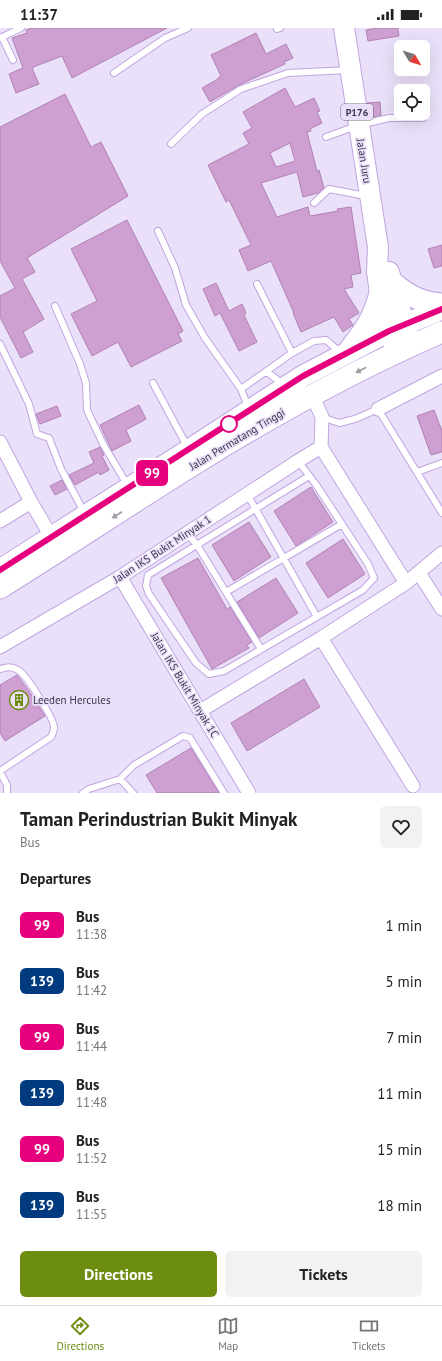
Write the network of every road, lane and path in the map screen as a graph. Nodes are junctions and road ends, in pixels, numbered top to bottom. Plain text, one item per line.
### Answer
1 (20, 28) edge
2 (188, 28) edge
3 (344, 28) edge
4 (1, 37) edge
5 (13, 60) dead end
6 (350, 70) junction
7 (114, 73) dead end
8 (394, 118) edge
9 (359, 125) junction
10 (326, 137) dead end
11 (171, 144) dead end
12 (370, 196) junction
13 (314, 203) dead end
14 (158, 231) dead end
15 (257, 284) dead end
16 (386, 288) junction
17 (442, 304) edge
18 (55, 306) dead end
19 (442, 309) edge
20 (397, 328) junction
21 (442, 332) edge
22 (0, 344) edge
23 (403, 349) junction
24 (292, 353) junction
25 (344, 356) junction
26 (267, 372) junction
27 (442, 376) edge
28 (153, 383) dead end
29 (287, 387) junction
30 (241, 390) junction
31 (312, 395) junction
32 (378, 409) junction
33 (250, 410) junction
34 (322, 417) junction
35 (0, 442) edge
36 (321, 447) junction
37 (193, 456) junction
38 (298, 461) junction
39 (442, 463) edge
40 (417, 472) junction
41 (309, 476) junction
42 (247, 494) junction
43 (133, 495) junction
44 (31, 502) junction
45 (256, 509) junction
46 (442, 513) edge
47 (0, 521) edge
48 (90, 522) junction
49 (342, 524) junction
50 (187, 533) junction
51 (56, 544) junction
52 (197, 545) junction
53 (442, 553) edge
54 (284, 558) junction
55 (0, 570) edge
56 (419, 573) junction
57 (120, 577) junction
58 (406, 583) junction
59 (0, 588) edge
60 (226, 592) junction
61 (442, 609) edge
62 (317, 617) junction
63 (321, 638) junction
64 (0, 647) edge
65 (261, 649) junction
66 (0, 669) edge
67 (200, 711) junction
68 (0, 772) edge
69 (120, 779) junction
70 (413, 786) dead end
71 (7, 793) edge
72 (83, 793) edge
73 (133, 793) edge
74 (224, 793) edge
75 (249, 793) edge

1 - 4 lane
2 - 7 lane
3 - 6 main road, Jalan Juru / P176
4 - 5 lane
6 - 9 main road, Jalan Juru / P176
6 - 11 lane
8 - 9 lane
9 - 10 lane
9 - 12 main road, Jalan Juru / P176
12 - 13 lane
12 - 16 main road, Jalan Juru / P176
14 - 30 lane
15 - 24 lane
16 - 17 highway
16 - 20 main road, Jalan Juru / P176
16 - 25 highway
18 - 43 lane
19 - 20 highway, Jalan Permatang Tinggi
20 - 23 main road, Jalan Juru / P176
20 - 25 highway, Jalan Permatang Tinggi
21 - 23 highway, Jalan Permatang Tinggi
22 - 48 lane
23 -> 31 highway, Jalan Permatang Tinggi
24 - 25 lane
24 - 26 lane
25 - 29 highway, Jalan Permatang Tinggi
26 - 29 lane
26 - 30 lane
27 - 32 street
28 - 37 lane
29 - 33 highway, Jalan Permatang Tinggi
30 - 33 lane
31 - 34 street
31 - 37 highway, Jalan Permatang Tinggi
32 - 34 lane
32 - 40 lane
33 - 37 highway, Jalan Permatang Tinggi
34 - 36 street
35 - 44 street
36 - 38 street, Jalan IKS Bukit Minyak 1
36 - 58 street
37 - 43 highway, Jalan Permatang Tinggi
38 - 41 lane
38 - 42 street, Jalan IKS Bukit Minyak 1
39 - 40 lane
40 - 46 lane
41 - 45 lane
41 - 49 lane
42 - 45 lane
42 - 50 street, Jalan IKS Bukit Minyak 1
43 - 48 highway, Jalan Permatang Tinggi
44 - 47 street
44 - 51 street
45 - 52 lane
45 - 54 lane
48 - 51 highway, Jalan Permatang Tinggi
49 - 54 lane
49 - 62 lane
50 - 52 lane
50 - 57 street, Jalan IKS Bukit Minyak 1
51 - 55 highway, Jalan Permatang Tinggi
51 - 59 highway, Jalan Permatang Tinggi
52 - 60 lane
52 - 65 lane
53 - 56 street
54 - 60 lane
54 - 62 lane
56 - 58 street
56 - 61 street
57 - 64 street, Jalan IKS Bukit Minyak 1
57 - 67 street, Jalan IKS Bukit Minyak 1C
58 - 63 street
60 - 65 lane
62 - 65 lane
63 - 67 street
63 - 70 street
66 - 68 lane
67 - 75 street, Jalan IKS Bukit Minyak 1C
68 - 71 lane
69 - 72 lane
69 - 73 lane
69 - 74 lane

